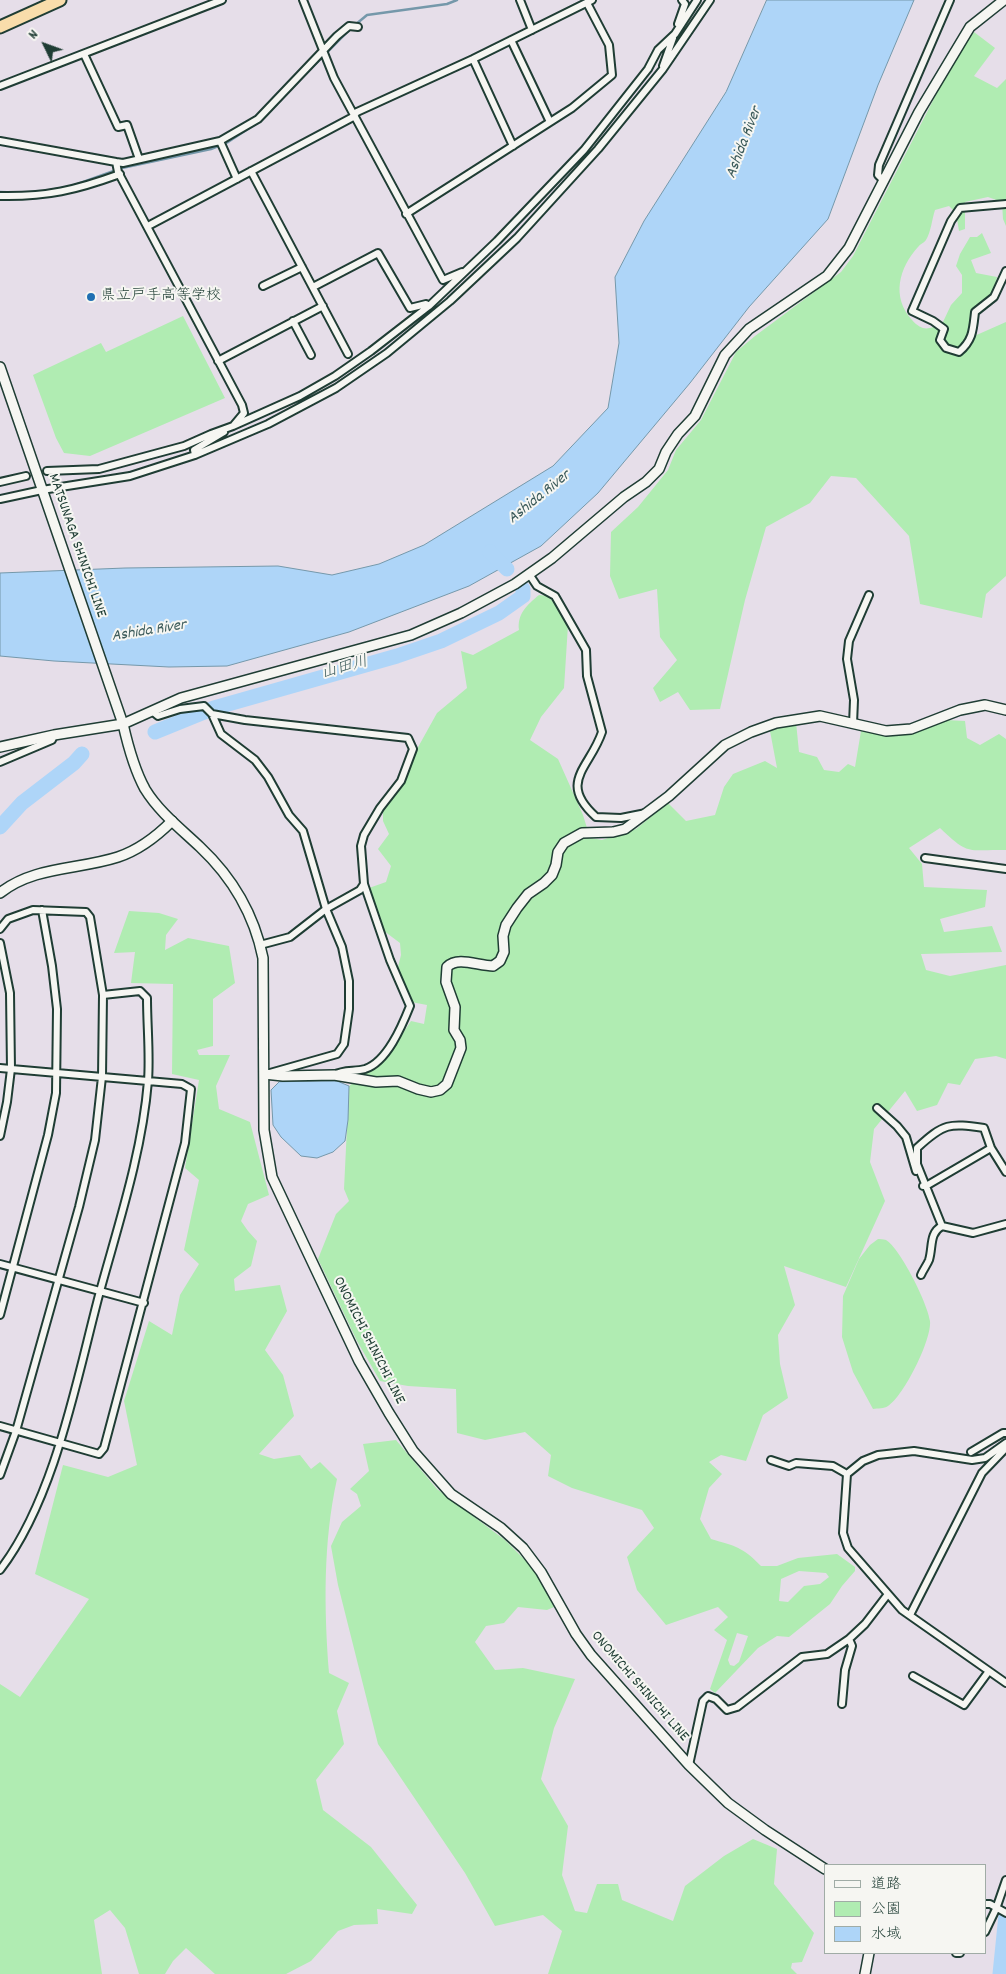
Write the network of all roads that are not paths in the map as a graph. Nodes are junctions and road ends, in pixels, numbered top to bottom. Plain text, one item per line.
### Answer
1 (60, 0) edge
2 (222, 0) edge
3 (303, 0) edge
4 (520, 0) edge
5 (682, 0) edge
6 (697, 0) edge
7 (710, 0) edge
8 (950, 0) edge
9 (1004, 0) edge
10 (589, 1) edge
11 (0, 27) edge
12 (358, 27) dead end
13 (532, 30) junction
14 (675, 34) junction
15 (511, 40) junction
16 (324, 50) junction
17 (84, 54) junction
18 (473, 59) junction
19 (663, 69) junction
20 (0, 86) edge
21 (355, 115) junction
22 (550, 122) junction
23 (0, 141) edge
24 (221, 144) junction
25 (513, 146) junction
26 (139, 159) junction
27 (118, 169) junction
28 (251, 171) junction
29 (237, 179) junction
30 (883, 180) junction
31 (0, 196) edge
32 (1006, 204) edge
33 (406, 214) junction
34 (148, 226) junction
35 (302, 266) junction
36 (467, 270) junction
37 (1006, 271) edge
38 (263, 286) dead end
39 (313, 287) junction
40 (323, 306) junction
41 (429, 306) junction
42 (293, 321) junction
43 (348, 354) dead end
44 (311, 355) dead end
45 (218, 361) junction
46 (0, 367) edge
47 (233, 426) junction
48 (195, 455) junction
49 (47, 471) dead end
50 (26, 476) dead end
51 (0, 482) edge
52 (43, 494) junction
53 (0, 499) edge
54 (529, 574) junction
55 (868, 595) dead end
56 (1006, 710) edge
57 (152, 711) junction
58 (212, 714) junction
59 (123, 724) junction
60 (853, 724) junction
61 (54, 735) junction
62 (0, 747) edge
63 (1, 761) edge
64 (646, 813) junction
65 (172, 821) junction
66 (924, 858) dead end
67 (1006, 869) edge
68 (364, 884) junction
69 (0, 893) edge
70 (326, 909) junction
71 (42, 910) junction
72 (0, 929) edge
73 (0, 943) edge
74 (260, 945) junction
75 (103, 995) junction
76 (0, 1068) edge
77 (11, 1069) junction
78 (56, 1073) junction
79 (264, 1074) junction
80 (334, 1075) junction
81 (102, 1077) junction
82 (148, 1081) junction
83 (877, 1108) dead end
84 (0, 1136) edge
85 (991, 1148) junction
86 (1006, 1172) edge
87 (926, 1186) junction
88 (1006, 1224) edge
89 (942, 1226) junction
90 (0, 1264) edge
91 (13, 1268) junction
92 (921, 1274) dead end
93 (58, 1280) junction
94 (100, 1292) junction
95 (144, 1303) junction
96 (0, 1315) edge
97 (0, 1426) edge
98 (16, 1431) junction
99 (1006, 1434) edge
100 (1006, 1443) edge
101 (59, 1444) junction
102 (1006, 1448) edge
103 (971, 1452) dead end
104 (771, 1460) dead end
105 (0, 1474) edge
106 (847, 1474) junction
107 (0, 1570) edge
108 (888, 1594) junction
109 (910, 1615) junction
110 (848, 1639) junction
111 (989, 1672) junction
112 (913, 1676) dead end
113 (1006, 1684) edge
114 (842, 1704) dead end
115 (689, 1765) junction
116 (824, 1869) edge
117 (1006, 1880) edge
118 (986, 1904) edge
119 (996, 1909) junction
120 (1006, 1913) edge
121 (986, 1930) edge
122 (869, 1954) edge
123 (865, 1974) edge

1 - 11 highway
2 - 17 street
3 - 16 street
4 - 13 street
5 - 14 street
6 - 14 street
7 - 19 street
8 - 30 street
9 - 30 main road
10 - 13 street
10 - 22 street
12 - 16 street
13 - 15 street
14 - 19 street
14 - 36 street
15 - 18 street
15 - 22 street
16 - 21 street
16 - 24 street
17 - 20 street
17 - 26 street
18 - 21 street
18 - 25 street
19 - 48 street
21 - 28 street
21 - 33 street
22 - 25 street
23 - 27 street
24 - 26 street
24 - 29 street
25 - 33 street
26 - 27 street
27 - 31 street
27 - 34 street
28 - 29 street
28 - 35 street
29 - 34 street
30 - 54 main road
32 - 37 street
33 - 36 street
34 - 45 street
35 - 38 street
35 - 39 street
36 - 41 street
39 - 40 street
39 - 41 street
40 - 42 street
40 - 43 street
41 - 47 street
42 - 44 street
42 - 45 street
45 - 47 street
46 - 52 main road, MATSUNAGA SHINICHI LINE
47 - 48 street
47 - 49 street
48 - 52 street
50 - 51 street
52 - 53 street
52 - 59 main road, MATSUNAGA SHINICHI LINE
54 - 57 main road
54 - 64 street
55 - 60 street
56 - 60 main road
57 - 58 street
57 - 59 main road
58 - 68 street
58 - 70 street
59 - 61 main road
59 - 65 main road, MATSUNAGA SHINICHI LINE
60 - 64 main road
61 - 62 main road
61 - 63 street
64 - 80 main road
65 - 69 main road
65 - 74 main road, MATSUNAGA SHINICHI LINE
66 - 67 street
68 - 70 street
68 - 80 street
70 - 74 street
70 - 79 street
71 - 72 street
71 - 75 street
71 - 78 street
73 - 77 street
74 - 79 main road, MATSUNAGA SHINICHI LINE
75 - 81 street
75 - 82 street
76 - 77 street
77 - 78 street
77 - 84 street
78 - 81 street
78 - 91 street
79 - 80 main road
79 - 115 main road, ONOMICHI SHINICHI LINE
81 - 82 street
81 - 93 street
82 - 94 street
82 - 95 street
83 - 87 street
85 - 86 street
85 - 87 street
85 - 87 street
87 - 89 street
88 - 89 street
89 - 92 street
90 - 91 street
91 - 93 street
91 - 96 street
93 - 94 street
93 - 98 street
94 - 95 street
94 - 101 street
95 - 101 street
97 - 98 street
98 - 101 street
98 - 105 street
99 - 103 street
100 - 106 street
101 - 107 street
102 - 109 street
104 - 106 street
106 - 108 street
108 - 109 street
108 - 110 street
109 - 111 street
110 - 114 street
110 - 115 street
111 - 112 street
111 - 113 street
115 - 116 main road, ONOMICHI SHINICHI LINE
117 - 119 street
118 - 119 street
119 - 120 street
119 - 121 street
122 - 123 main road

